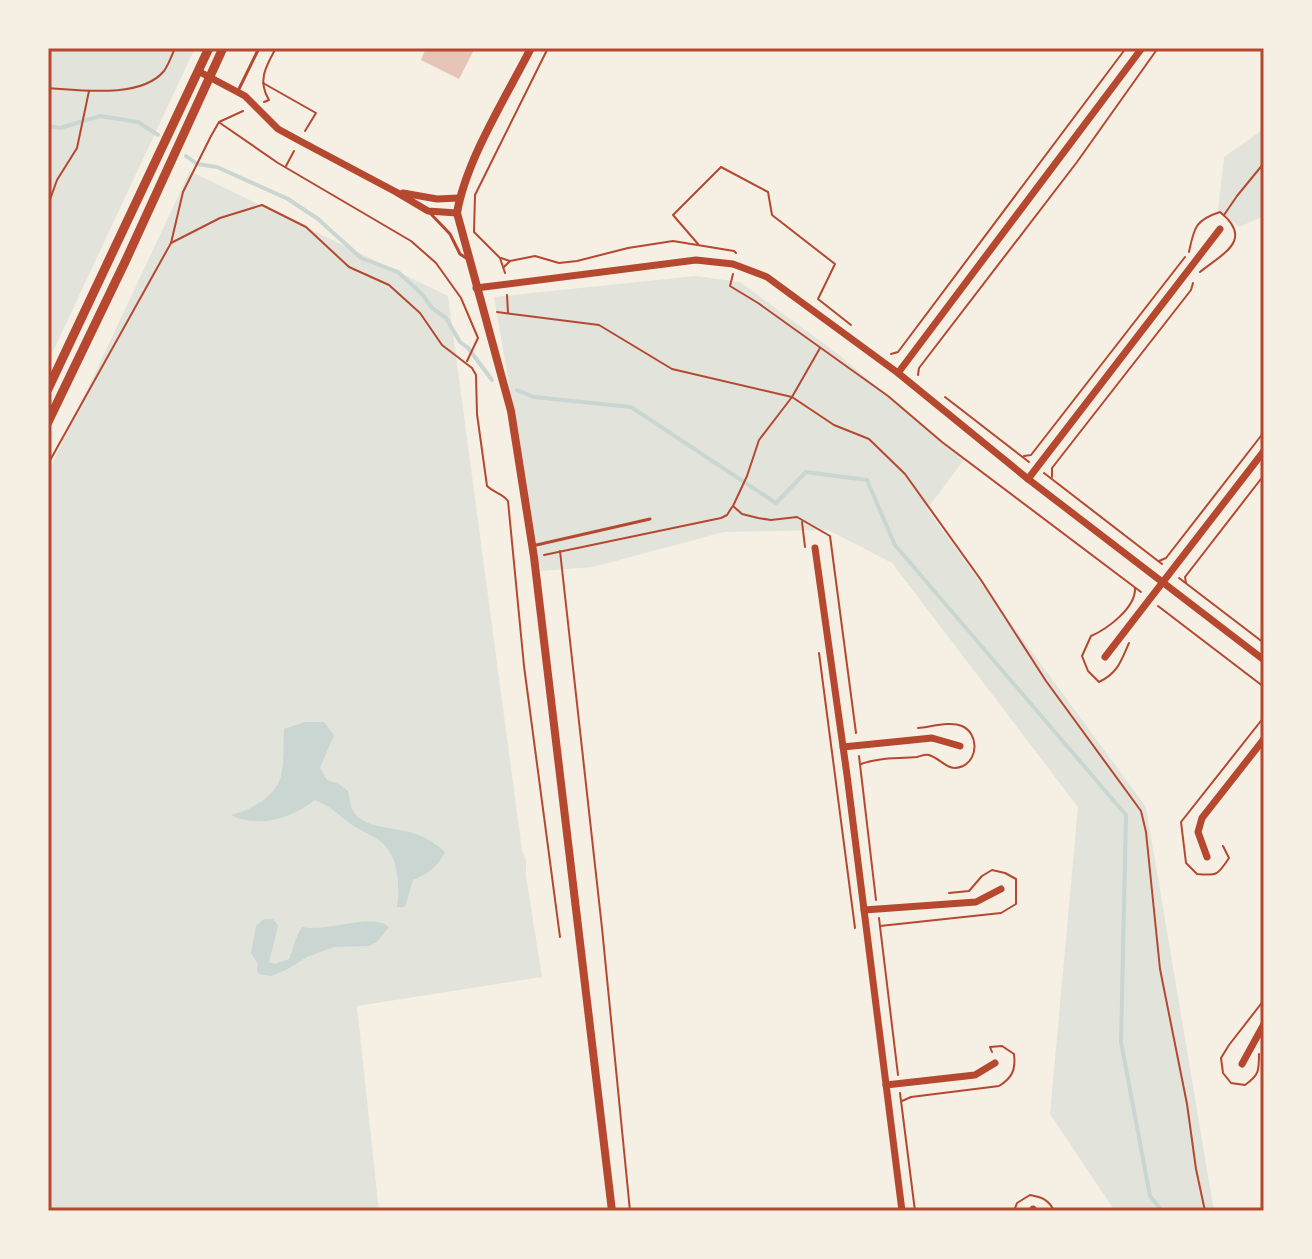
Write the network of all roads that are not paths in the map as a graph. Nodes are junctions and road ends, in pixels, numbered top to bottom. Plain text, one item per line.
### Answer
1 (209, 48) edge
2 (223, 48) edge
3 (259, 48) edge
4 (531, 48) edge
5 (1142, 48) edge
6 (198, 71) junction
7 (210, 77) junction
8 (238, 92) junction
9 (396, 192) junction
10 (459, 198) junction
11 (428, 211) junction
12 (457, 213) junction
13 (1220, 229) dead end
14 (469, 260) junction
15 (476, 288) junction
16 (901, 369) junction
17 (48, 389) edge
18 (48, 422) edge
19 (1264, 451) edge
20 (1028, 479) junction
21 (650, 519) dead end
22 (532, 546) junction
23 (815, 548) dead end
24 (1163, 582) junction
25 (1105, 657) dead end
26 (1264, 660) edge
27 (1264, 739) edge
28 (960, 746) dead end
29 (843, 747) junction
30 (1207, 857) dead end
31 (1001, 889) dead end
32 (864, 910) junction
33 (1264, 1024) edge
34 (995, 1063) dead end
35 (1242, 1064) dead end
36 (886, 1085) junction
37 (612, 1211) edge
38 (902, 1211) edge

1 - 6 main road
2 - 7 main road
3 - 8 lane
4 - 10 street
5 - 16 street
6 - 7 street
6 - 17 main road
7 - 8 street
7 - 18 main road
8 - 9 street
9 - 10 street
9 - 11 street
10 - 12 street
11 - 12 street
11 - 14 lane
12 - 14 street
13 - 20 street
14 - 15 street
15 - 16 street
15 - 22 street
16 - 20 street
19 - 24 street
20 - 24 street
21 - 22 lane
22 - 37 street
23 - 29 street
24 - 25 street
24 - 26 street
27 - 30 street
28 - 29 street
29 - 32 street
31 - 32 street
32 - 36 street
33 - 35 street
34 - 36 street
36 - 38 street

